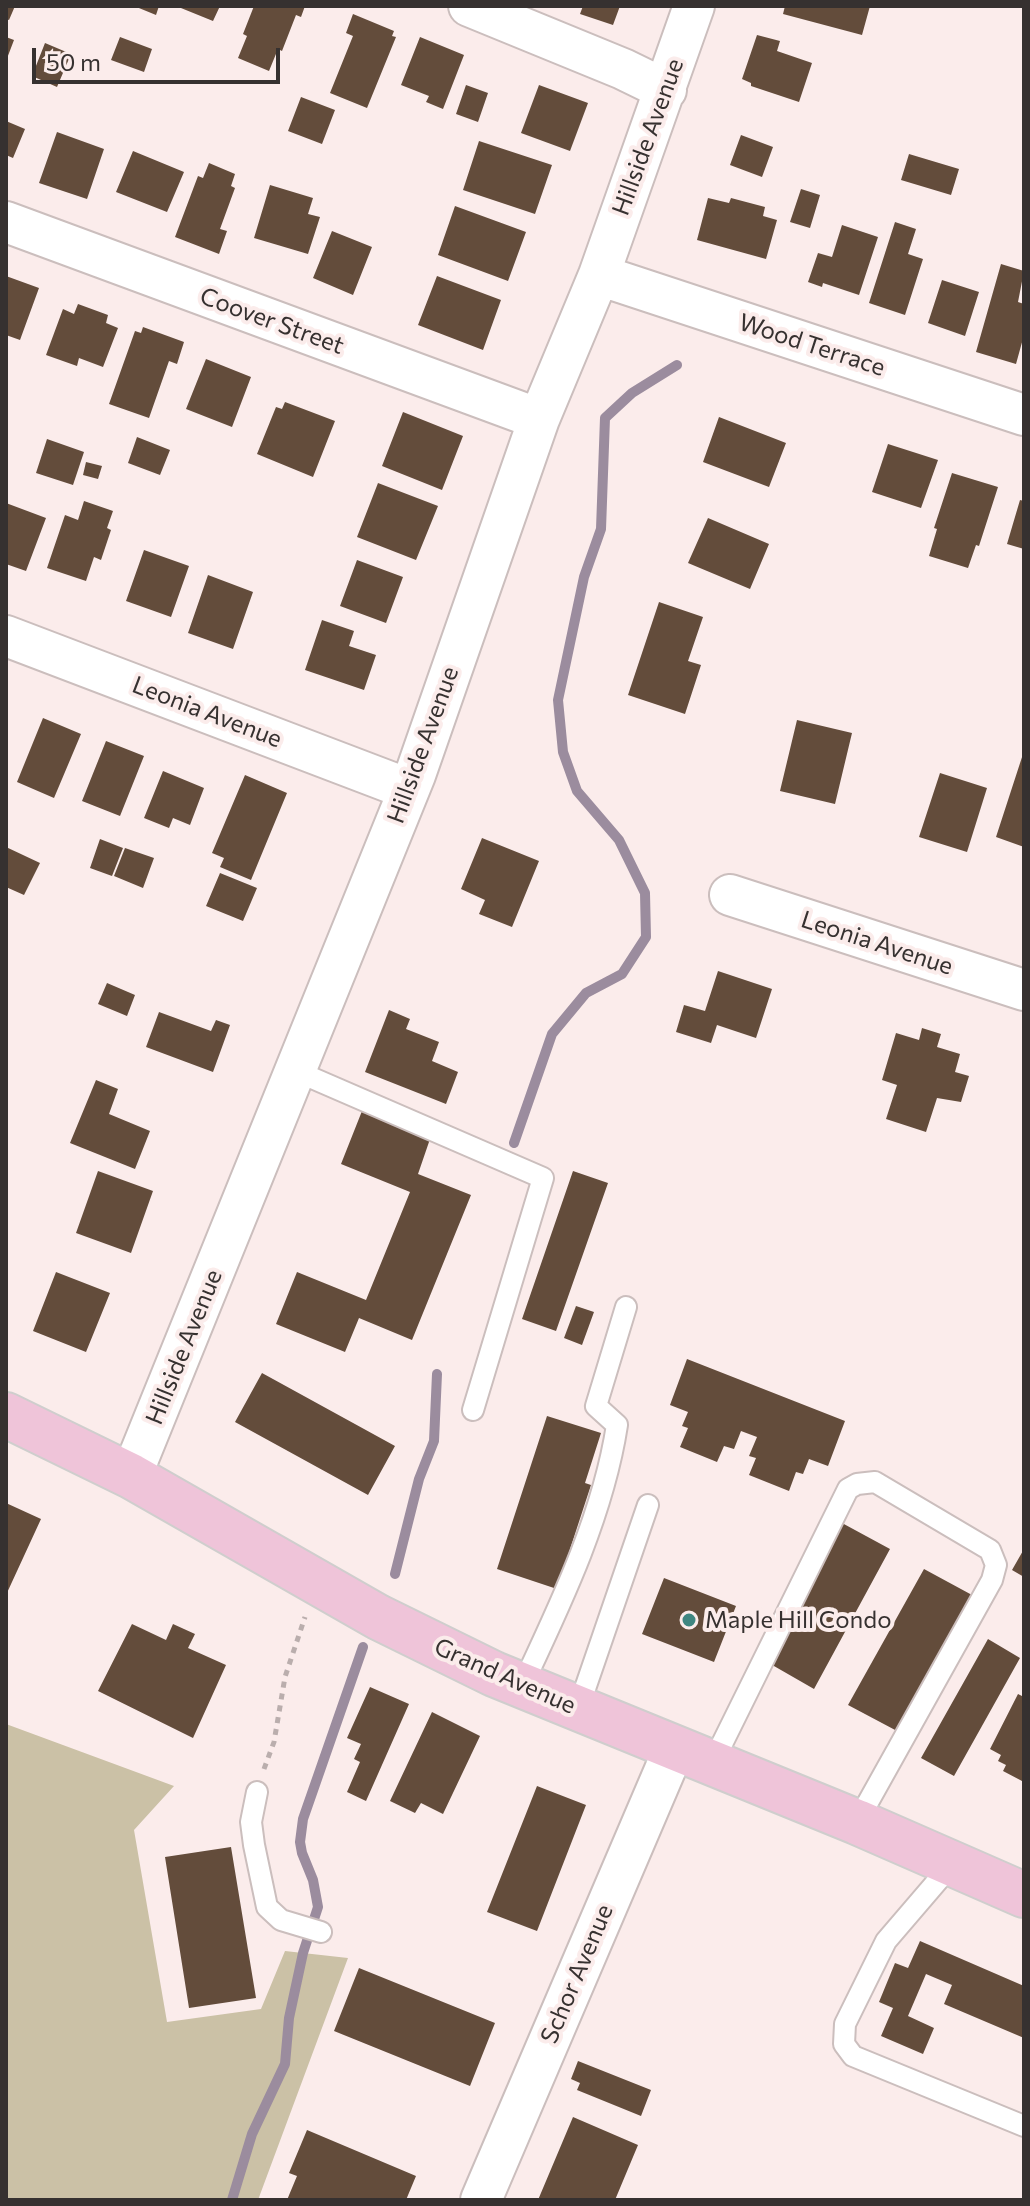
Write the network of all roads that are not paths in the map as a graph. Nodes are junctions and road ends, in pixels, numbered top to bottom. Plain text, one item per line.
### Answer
1 (469, 6) edge
2 (694, 6) edge
3 (666, 90) junction
4 (6, 222) edge
5 (599, 275) junction
6 (1024, 415) edge
7 (539, 419) junction
8 (9, 645) edge
9 (408, 789) junction
10 (730, 895) dead end
11 (1024, 990) edge
12 (296, 1071) junction
13 (626, 1307) dead end
14 (473, 1410) dead end
15 (6, 1415) edge
16 (131, 1476) junction
17 (648, 1505) dead end
18 (522, 1686) junction
19 (578, 1709) junction
20 (693, 1756) junction
21 (257, 1792) road end
22 (857, 1822) junction
23 (952, 1864) junction
24 (1024, 1895) edge
25 (321, 1932) dead end
26 (1024, 2126) edge
27 (481, 2200) edge

1 - 3 street
2 - 3 street, Hillside Avenue
3 - 5 street, Hillside Avenue
4 - 7 street, Coover Street
5 - 6 street, Wood Terrace
5 - 7 street, Hillside Avenue
7 - 9 street, Hillside Avenue
8 - 9 street, Leonia Avenue
9 - 12 street, Hillside Avenue
10 - 11 street, Leonia Avenue
12 - 14 lane
12 - 16 street, Hillside Avenue
13 - 18 lane
15 - 16 main road, Grand Avenue
16 - 18 main road, Grand Avenue
17 - 19 lane
18 - 19 main road, Grand Avenue
19 - 20 main road, Grand Avenue
20 - 22 main road, Grand Avenue
20 - 22 lane
20 - 27 street, Schor Avenue
21 - 25 lane
22 - 23 main road, Grand Avenue
23 - 24 main road, Grand Avenue
23 - 26 lane

